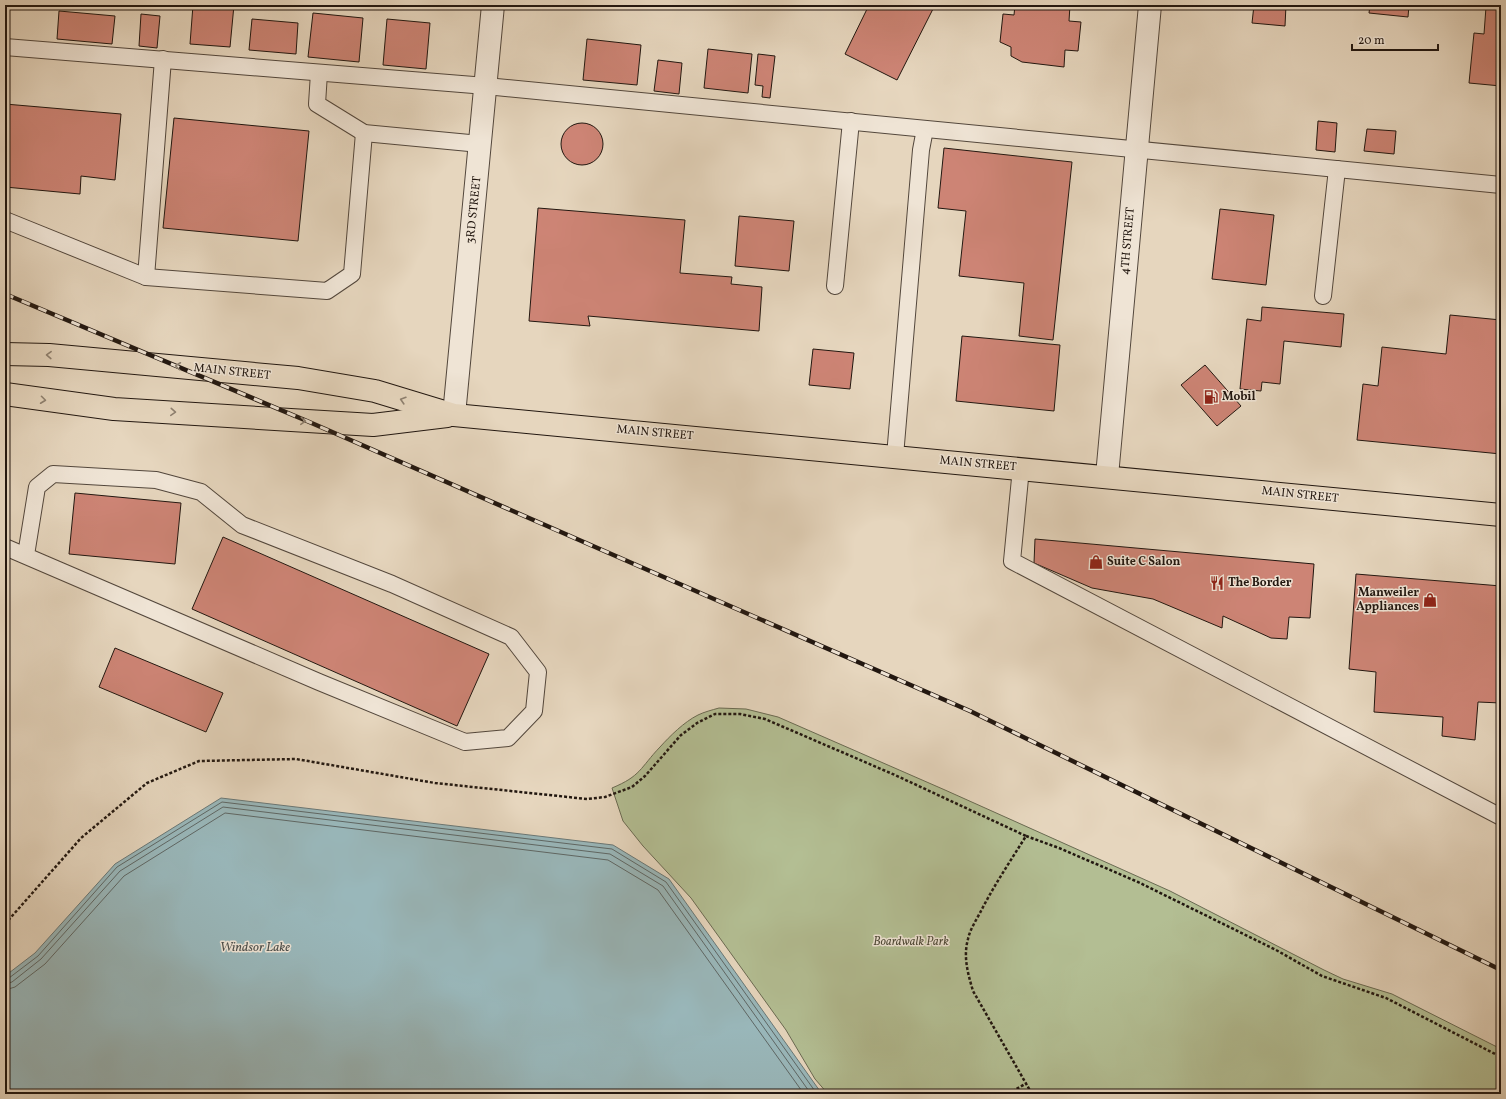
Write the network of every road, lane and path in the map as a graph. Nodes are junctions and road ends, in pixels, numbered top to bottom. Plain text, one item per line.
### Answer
1 (494, 5) edge
2 (1150, 5) edge
3 (5, 47) edge
4 (163, 59) junction
5 (319, 73) junction
6 (486, 86) junction
7 (851, 121) junction
8 (925, 129) junction
9 (364, 133) junction
10 (480, 144) junction
11 (1136, 149) junction
12 (1337, 169) junction
13 (1501, 185) edge
14 (5, 220) edge
15 (146, 277) junction
16 (835, 286) dead end
17 (1323, 296) dead end
18 (5, 354) edge
19 (5, 394) edge
20 (454, 415) junction
21 (895, 456) junction
22 (1022, 468) junction
23 (1107, 476) junction
24 (1501, 515) edge
25 (5, 546) edge
26 (26, 555) junction
27 (1501, 817) edge
28 (1026, 836) junction
29 (5, 924) edge
30 (1501, 1057) edge
31 (1025, 1084) junction
32 (1008, 1094) edge
33 (1032, 1094) edge

1 - 6 street, 3RD STREET
2 - 11 street, 4TH STREET
3 - 4 lane
4 - 5 lane
4 - 15 lane
5 - 6 lane
5 - 9 lane
6 - 7 lane
6 - 10 street, 3RD STREET
7 - 8 lane
7 - 16 lane
8 - 11 lane
8 - 21 lane
9 - 10 lane
9 - 15 lane
10 - 20 street, 3RD STREET
11 - 12 lane
11 - 23 street, 4TH STREET
12 - 13 lane
12 - 17 lane
14 - 15 lane
20 -> 18 main road, MAIN STREET
19 -> 20 main road, MAIN STREET
20 - 21 main road, MAIN STREET
21 - 22 main road, MAIN STREET
22 - 23 main road, MAIN STREET
22 - 27 lane
23 - 24 main road, MAIN STREET
25 - 26 lane
26 - 26 lane
28 - 29 path
28 - 30 path
28 - 31 path
31 - 32 path
31 - 33 path

